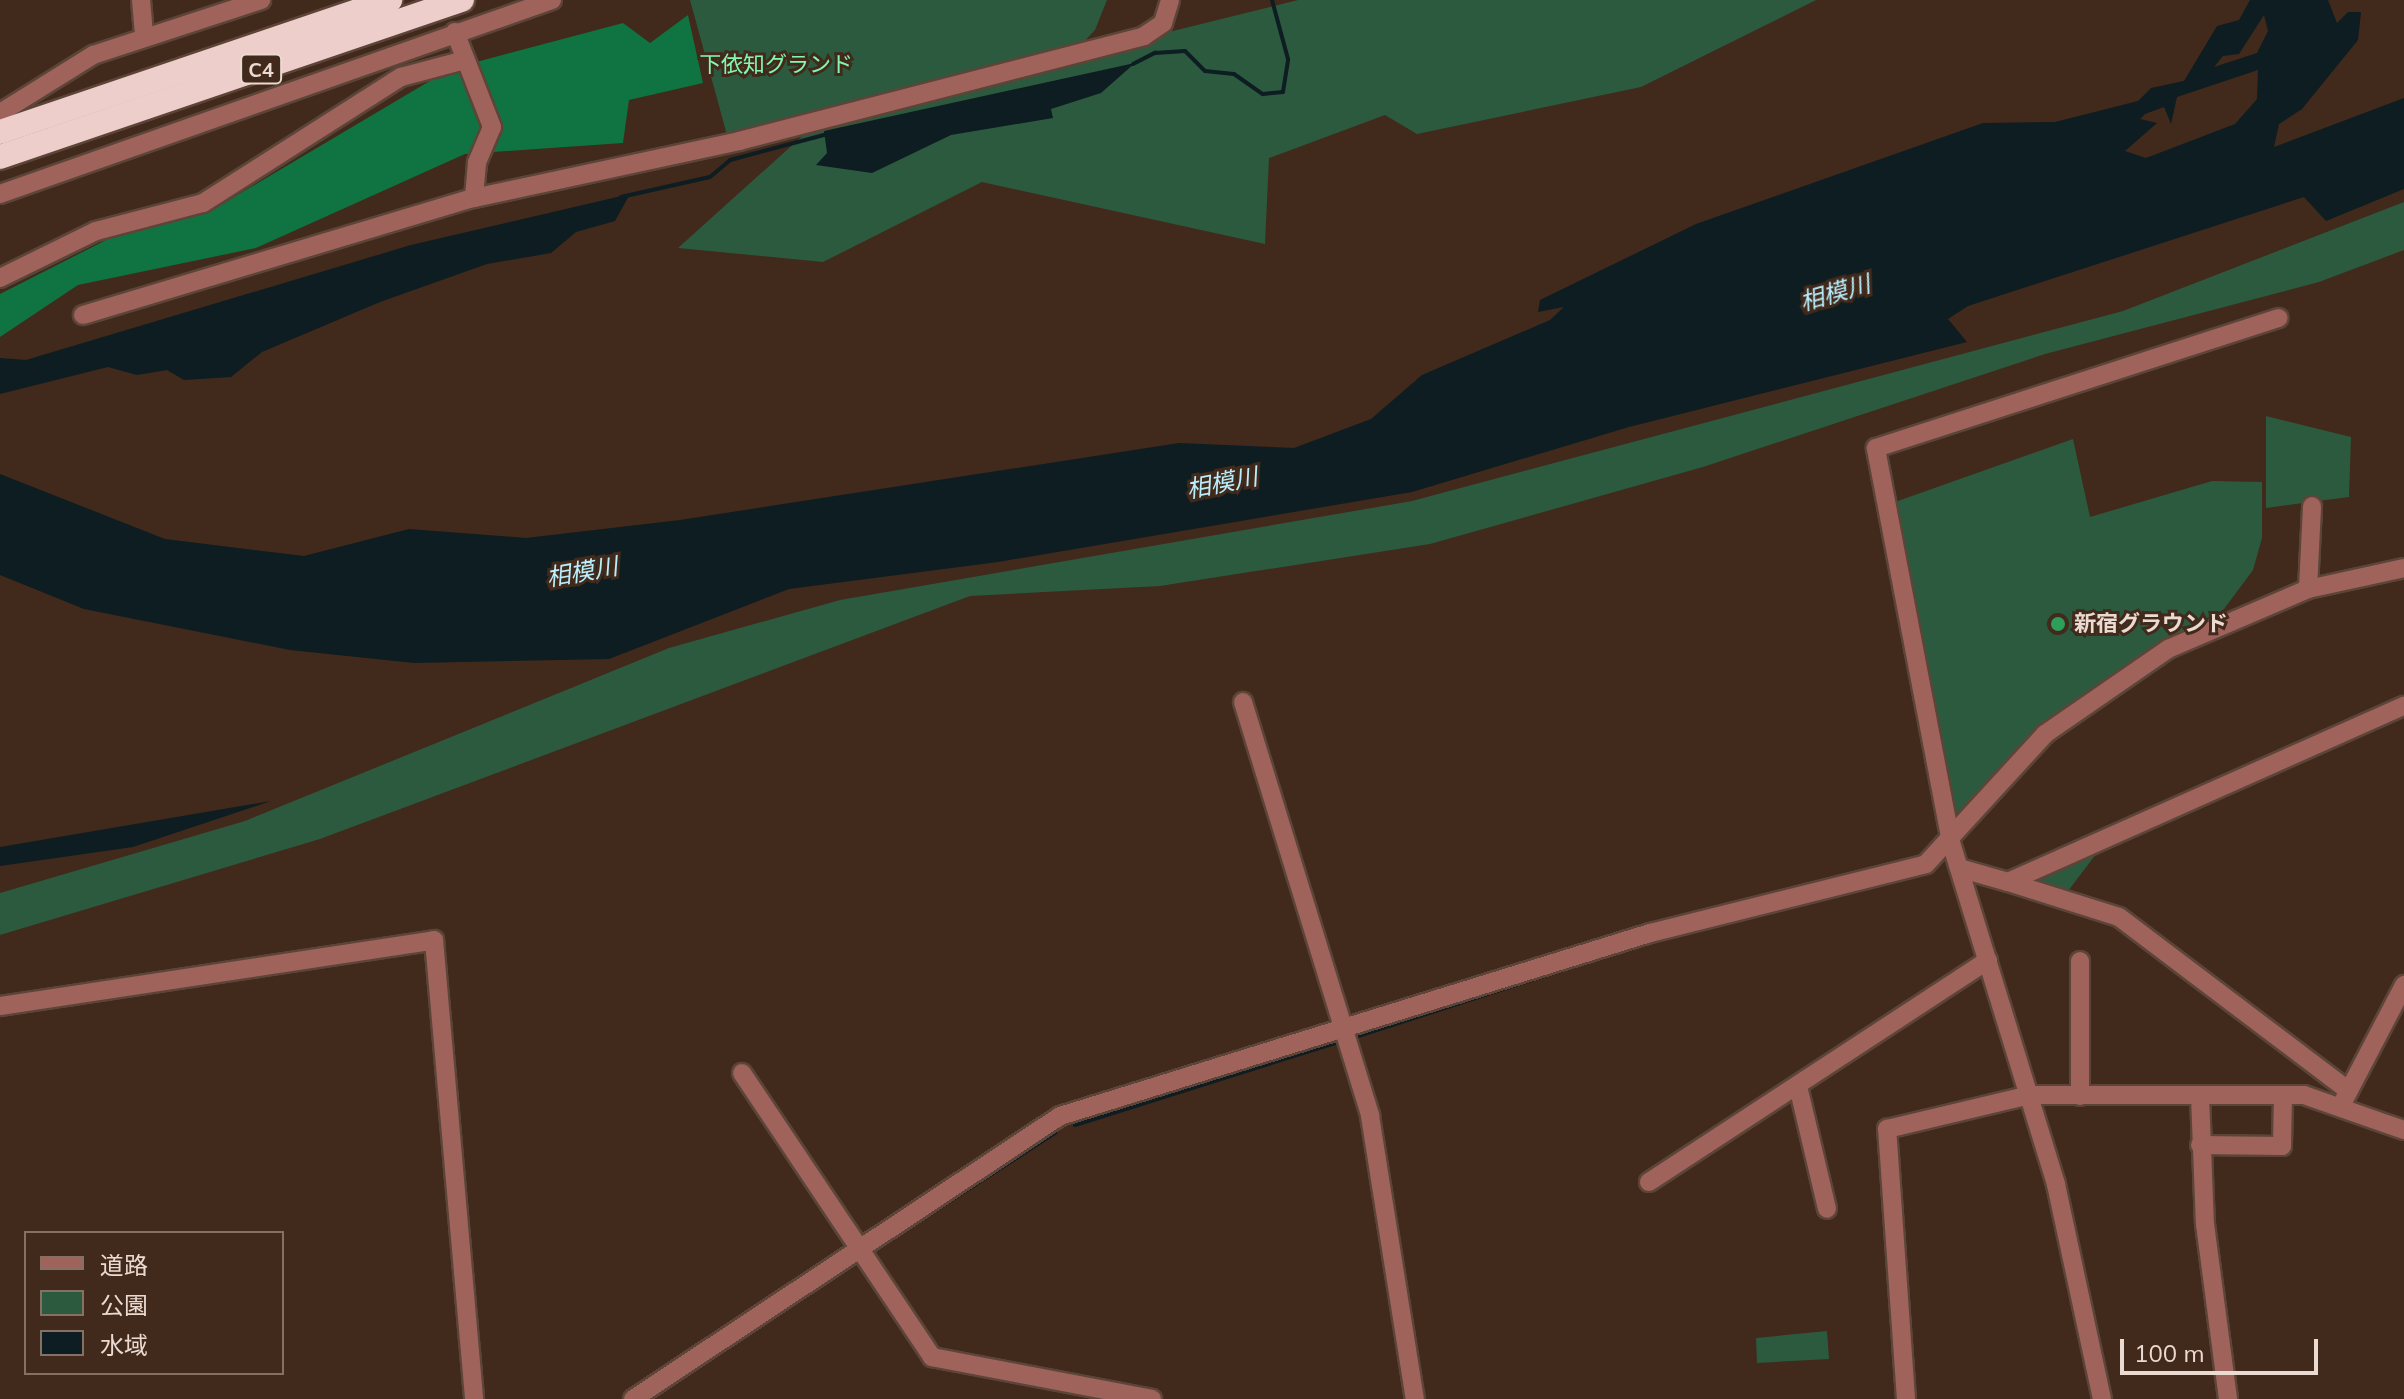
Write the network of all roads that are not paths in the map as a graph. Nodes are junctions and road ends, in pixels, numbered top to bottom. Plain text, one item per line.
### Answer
1 (141, 0) edge
2 (261, 0) edge
3 (390, 0) edge
4 (462, 0) edge
5 (552, 0) edge
6 (1170, 0) edge
7 (455, 32) junction
8 (144, 36) junction
9 (465, 60) junction
10 (0, 113) edge
11 (56, 126) junction
12 (0, 132) edge
13 (0, 157) edge
14 (0, 194) edge
15 (474, 198) junction
16 (0, 278) edge
17 (83, 315) dead end
18 (2279, 318) dead end
19 (2312, 506) dead end
20 (2404, 568) edge
21 (2308, 589) junction
22 (1243, 702) dead end
23 (2404, 706) edge
24 (1951, 842) junction
25 (1959, 868) junction
26 (2008, 882) junction
27 (1988, 960) junction
28 (2080, 961) dead end
29 (2404, 985) edge
30 (0, 1006) edge
31 (1344, 1030) junction
32 (742, 1073) dead end
33 (1798, 1086) junction
34 (2030, 1095) junction
35 (2080, 1096) junction
36 (2200, 1096) junction
37 (2283, 1096) junction
38 (2345, 1098) junction
39 (2404, 1130) edge
40 (2200, 1145) junction
41 (1649, 1182) dead end
42 (1827, 1209) dead end
43 (858, 1252) junction
44 (474, 1399) edge
45 (633, 1399) edge
46 (1152, 1399) edge
47 (1415, 1399) edge
48 (1906, 1399) edge
49 (2102, 1399) edge
50 (2228, 1399) edge

1 - 8 street
2 - 8 street
3 - 11 highway, C4
4 - 11 highway, C4
5 - 7 street
6 - 15 street
7 - 9 street
7 - 14 street
8 - 10 street
9 - 15 street
9 - 16 street
11 - 12 highway, C4
11 - 13 highway, C4
15 - 17 street
18 - 24 street
19 - 21 street
20 - 21 street
21 - 24 street
22 - 31 street
23 - 26 street
24 - 25 street
24 - 31 street
25 - 26 street
25 - 27 street
26 - 38 street
27 - 33 street
27 - 34 street
28 - 35 street
29 - 38 street
30 - 44 street
31 - 43 street
31 - 47 street
32 - 43 street
33 - 41 street
33 - 42 street
34 - 35 street
34 - 48 street
34 - 49 street
35 - 36 street
36 - 37 street
36 - 40 street
37 - 38 street
37 - 40 street
38 - 39 street
40 - 50 street
43 - 45 street
43 - 46 street

